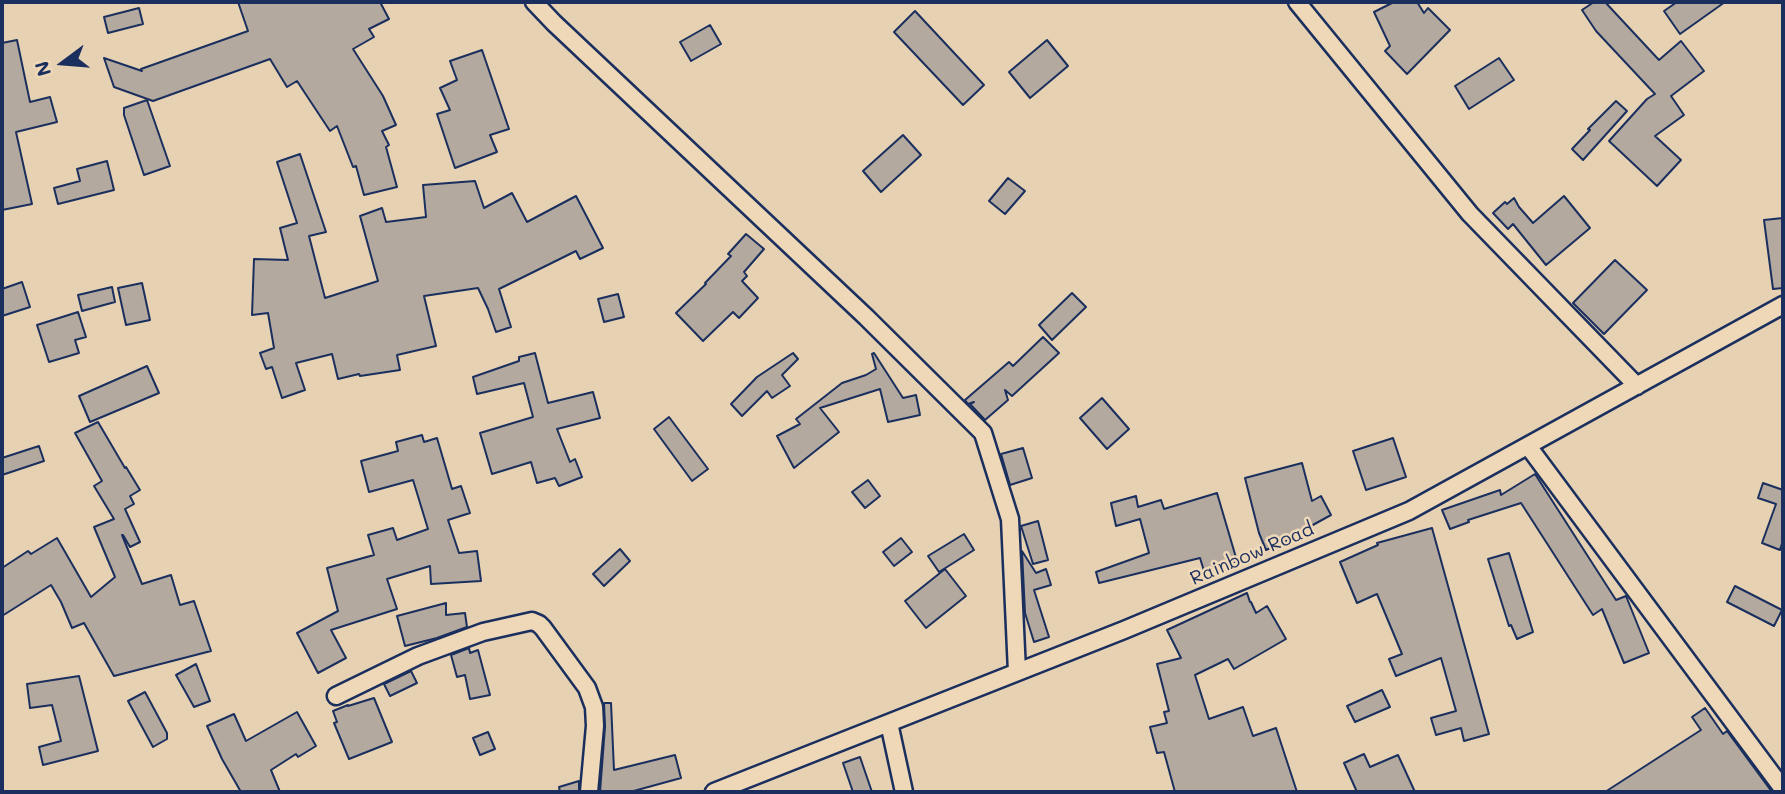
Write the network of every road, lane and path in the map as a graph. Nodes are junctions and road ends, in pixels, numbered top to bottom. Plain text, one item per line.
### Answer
1 (534, 2) edge
2 (1297, 2) edge
3 (1783, 305) edge
4 (1637, 386) junction
5 (1528, 446) junction
6 (1017, 672) junction
7 (336, 696) dead end
8 (889, 723) junction
9 (1783, 789) edge
10 (589, 792) edge
11 (714, 792) edge
12 (904, 792) edge

1 - 6 street
2 - 4 street
3 - 4 street, Rainbow Road
4 - 5 street, Rainbow Road
5 - 6 street, Rainbow Road
5 - 9 street
6 - 8 street, Rainbow Road
7 - 10 street
8 - 11 street, Rainbow Road
8 - 12 street

